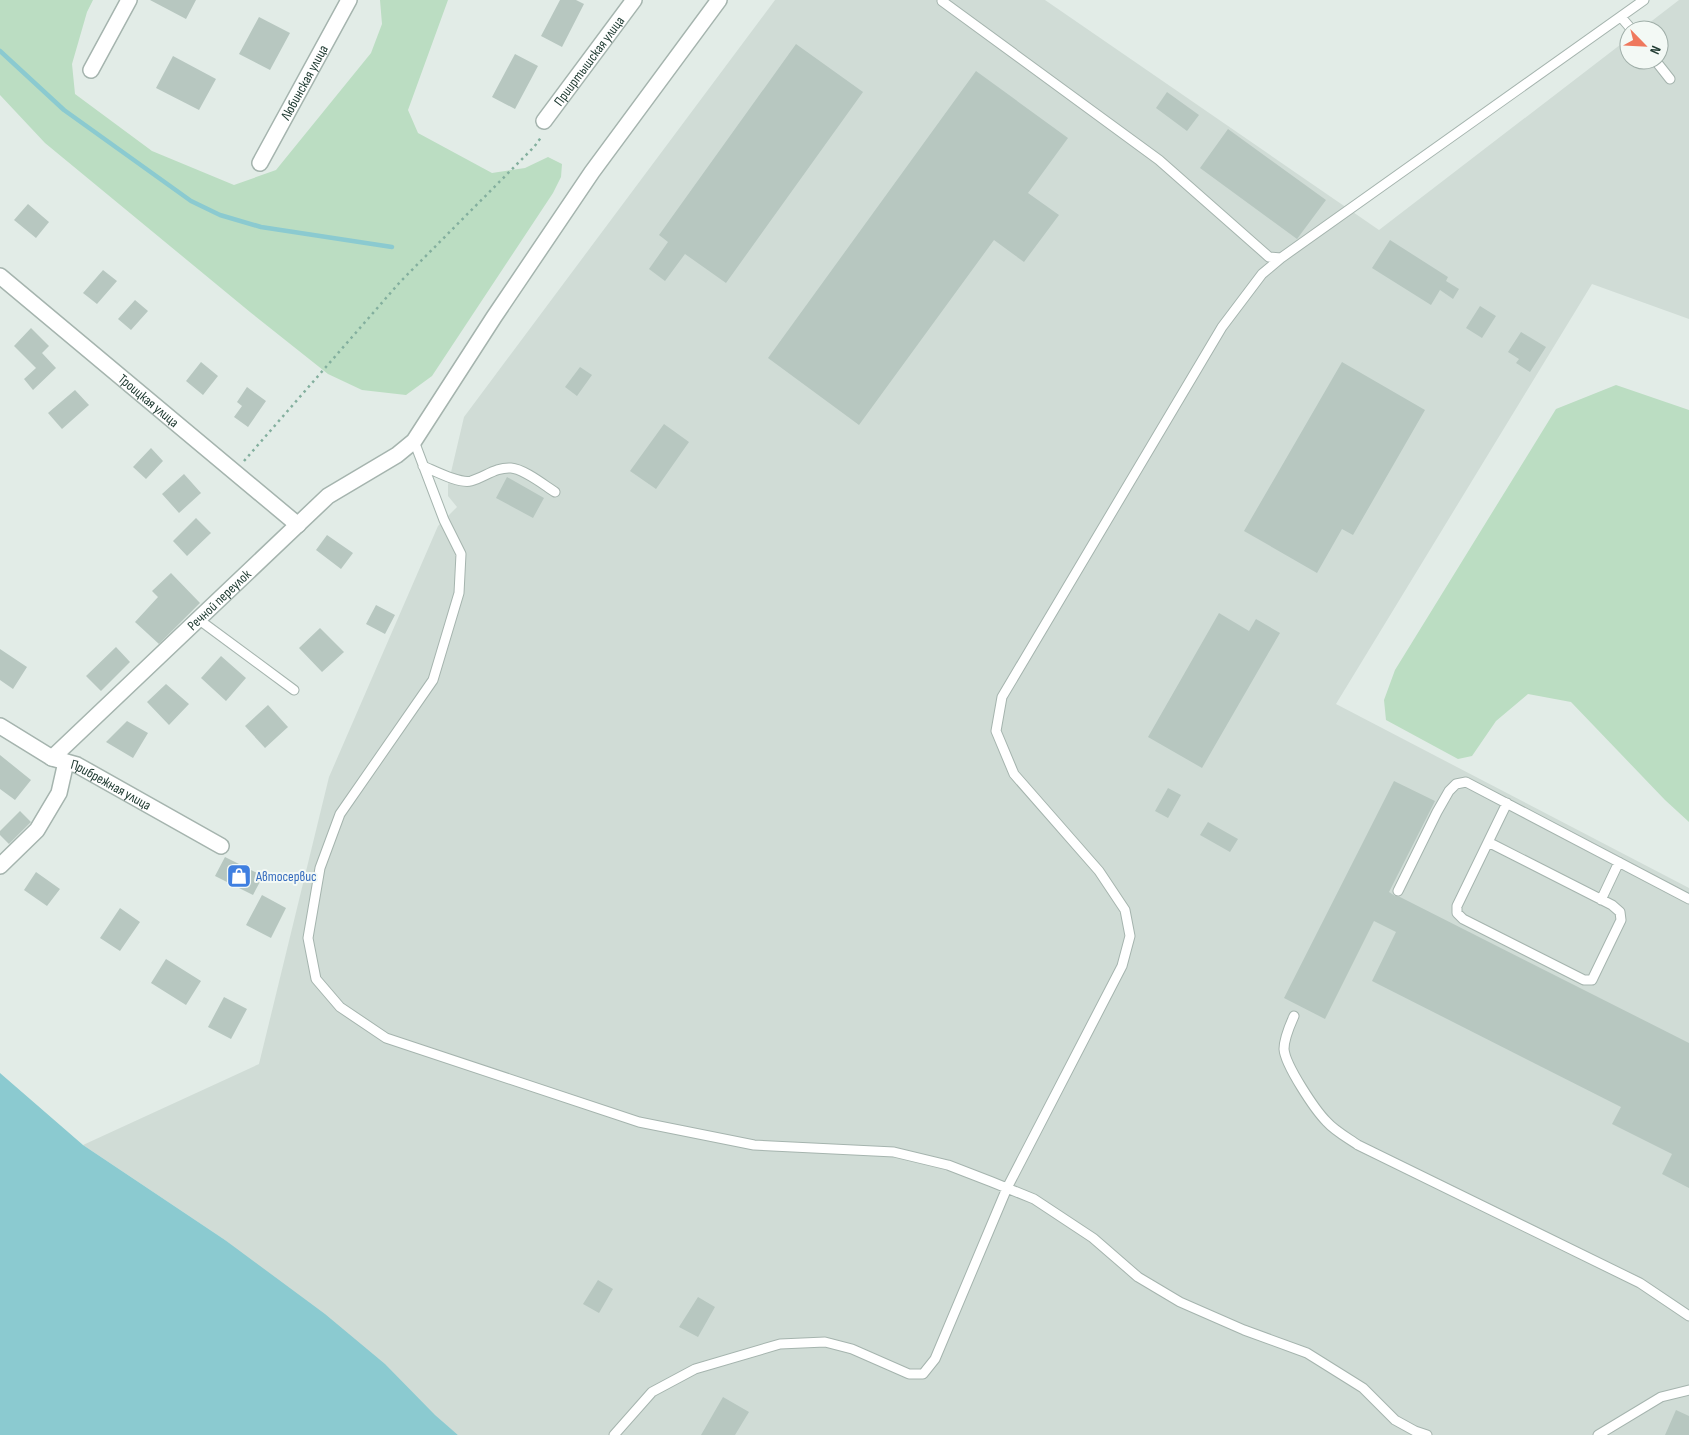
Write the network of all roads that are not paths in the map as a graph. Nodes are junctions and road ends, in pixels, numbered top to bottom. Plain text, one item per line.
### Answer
1 (129, 0) edge
2 (349, 0) edge
3 (634, 0) edge
4 (719, 0) edge
5 (1644, 0) edge
6 (942, 1) dead end
7 (1621, 17) junction
8 (1624, 20) edge
9 (91, 70) dead end
10 (1663, 70) edge
11 (1670, 79) dead end
12 (544, 120) road end
13 (260, 163) dead end
14 (1281, 258) junction
15 (0, 276) edge
16 (414, 441) junction
17 (423, 466) junction
18 (555, 492) dead end
19 (298, 525) junction
20 (198, 619) junction
21 (294, 690) dead end
22 (0, 726) edge
23 (59, 760) junction
24 (1506, 803) junction
25 (1488, 842) junction
26 (221, 846) dead end
27 (1619, 862) junction
28 (0, 866) edge
29 (1398, 891) dead end
30 (1689, 898) edge
31 (1601, 900) junction
32 (1294, 1016) dead end
33 (1007, 1188) junction
34 (1689, 1316) edge
35 (1689, 1390) edge
36 (614, 1435) edge
37 (1426, 1435) edge
38 (1598, 1435) edge

1 - 9 street
2 - 13 street, Любинская улица
3 - 12 street, Прииртышская улица
4 - 16 street, Речной переулок
5 - 7 lane
6 - 14 lane
7 - 8 lane
7 - 14 lane
10 - 11 lane
14 - 33 lane
15 - 19 street, Троицкая улица
16 - 17 lane
16 - 19 street, Речной переулок
17 - 18 lane
17 - 33 lane
19 - 20 street, Речной переулок
20 - 21 lane
20 - 23 street, Речной переулок
22 - 23 street, Прибрежная улица
23 - 26 street, Прибрежная улица
23 - 28 street
24 - 25 lane
24 - 27 lane
24 - 29 lane
25 - 31 lane
25 - 31 lane
27 - 30 lane
27 - 31 lane
32 - 34 lane
33 - 36 lane
33 - 37 lane
35 - 38 lane

